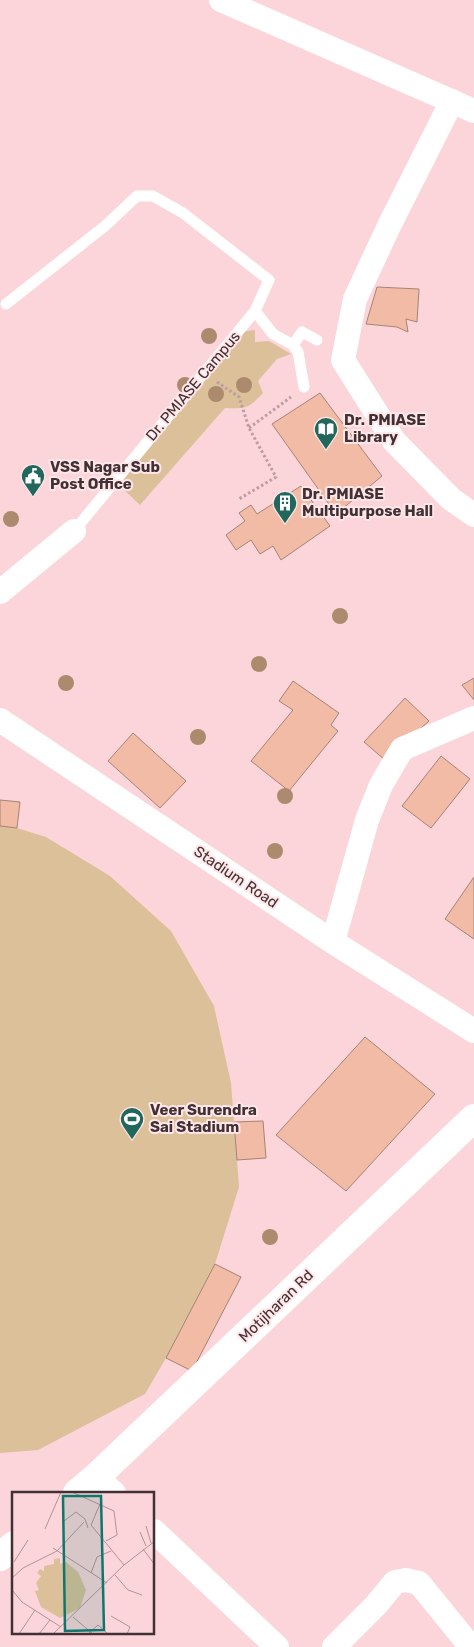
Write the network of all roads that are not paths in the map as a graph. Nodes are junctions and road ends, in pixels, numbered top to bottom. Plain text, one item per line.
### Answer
1 (221, 0) edge
2 (452, 101) junction
3 (474, 111) edge
4 (6, 304) dead end
5 (255, 312) junction
6 (316, 340) dead end
7 (292, 345) junction
8 (304, 387) road end
9 (474, 515) edge
10 (74, 531) joint
11 (0, 592) edge
12 (474, 718) edge
13 (0, 720) edge
14 (332, 942) junction
15 (474, 1031) edge
16 (474, 1118) edge
17 (95, 1488) edge
18 (155, 1532) edge
19 (12, 1547) edge
20 (0, 1557) edge
21 (277, 1647) edge
22 (334, 1647) edge
23 (470, 1647) edge

1 - 2 street
2 - 3 street
2 - 9 street
4 - 5 lane, Dr. PMIASE Campus
5 - 7 lane
5 - 10 lane, Dr. PMIASE Campus
6 - 7 lane
7 - 8 lane
10 - 11 street
12 - 14 street
13 - 14 street, Stadium Road
14 - 15 street, Stadium Road
16 - 17 main road, Motijharan Rd
18 - 21 street
19 - 20 main road
22 - 23 street

